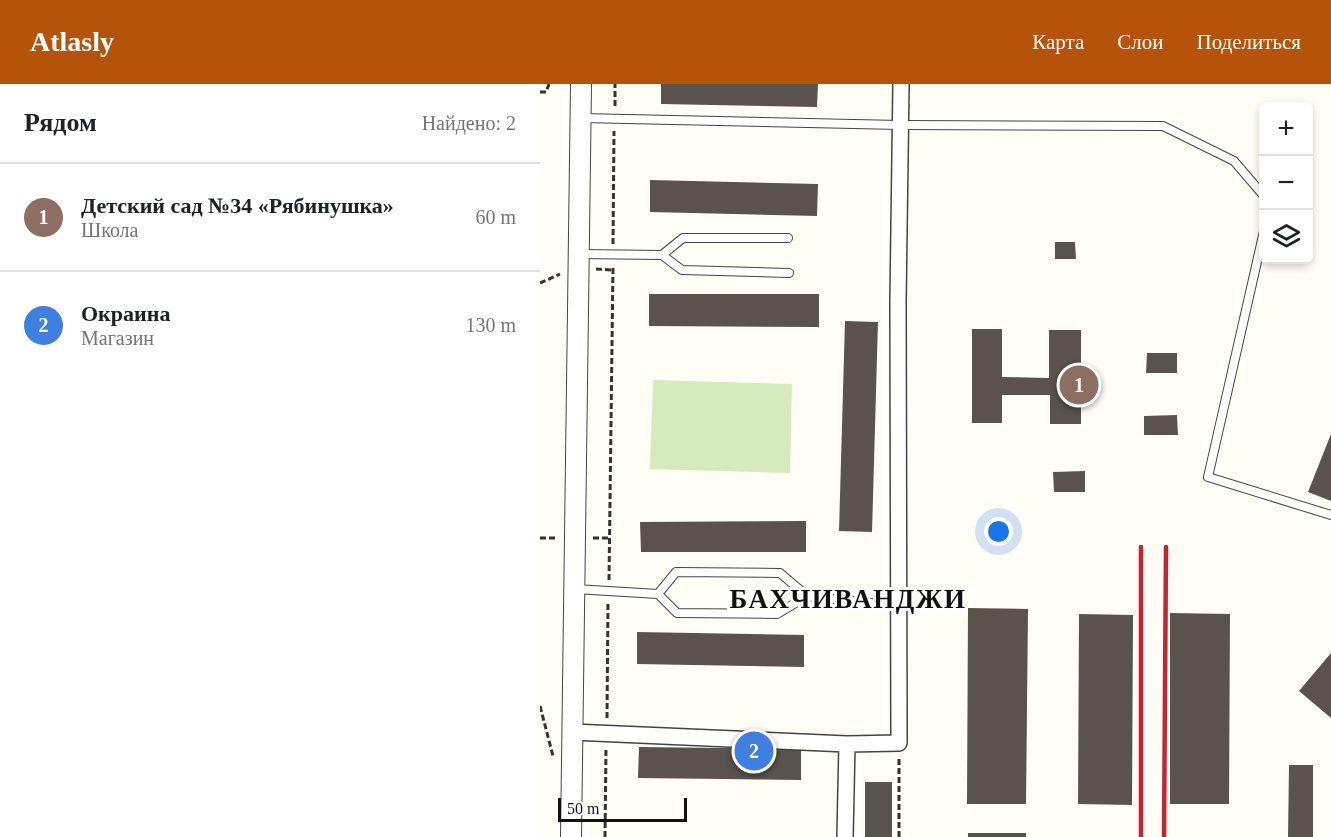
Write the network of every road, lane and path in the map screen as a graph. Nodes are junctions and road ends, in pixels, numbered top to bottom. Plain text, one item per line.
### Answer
1 (549, 84) edge
2 (581, 84) edge
3 (615, 84) edge
4 (901, 84) edge
5 (540, 92) edge
6 (580, 118) junction
7 (615, 119) junction
8 (900, 125) junction
9 (1259, 191) edge
10 (788, 238) dead end
11 (1259, 249) edge
12 (580, 254) junction
13 (613, 254) junction
14 (662, 255) junction
15 (789, 273) dead end
16 (1331, 515) edge
17 (575, 589) junction
18 (609, 591) junction
19 (658, 594) junction
20 (807, 596) junction
21 (898, 606) junction
22 (572, 732) junction
23 (606, 733) junction
24 (899, 743) junction
25 (847, 744) junction
26 (572, 837) edge
27 (605, 837) edge
28 (845, 837) edge
29 (898, 837) edge

1 - 5 path
2 - 6 street
3 - 7 path
4 - 8 street
6 - 7 lane
6 - 12 street
7 - 8 lane
7 - 13 path
8 - 9 lane
8 - 21 street
10 - 14 lane
11 - 16 lane
12 - 13 lane
12 - 17 street
13 - 14 lane
13 - 18 path
14 - 15 lane
17 - 18 lane
17 - 22 street
18 - 19 lane
18 - 23 path
19 - 20 lane
19 - 20 lane
20 - 21 lane
21 - 24 street
22 - 23 street
22 - 26 street
23 - 25 street
23 - 27 path
24 - 25 street
24 - 29 path
25 - 28 street

